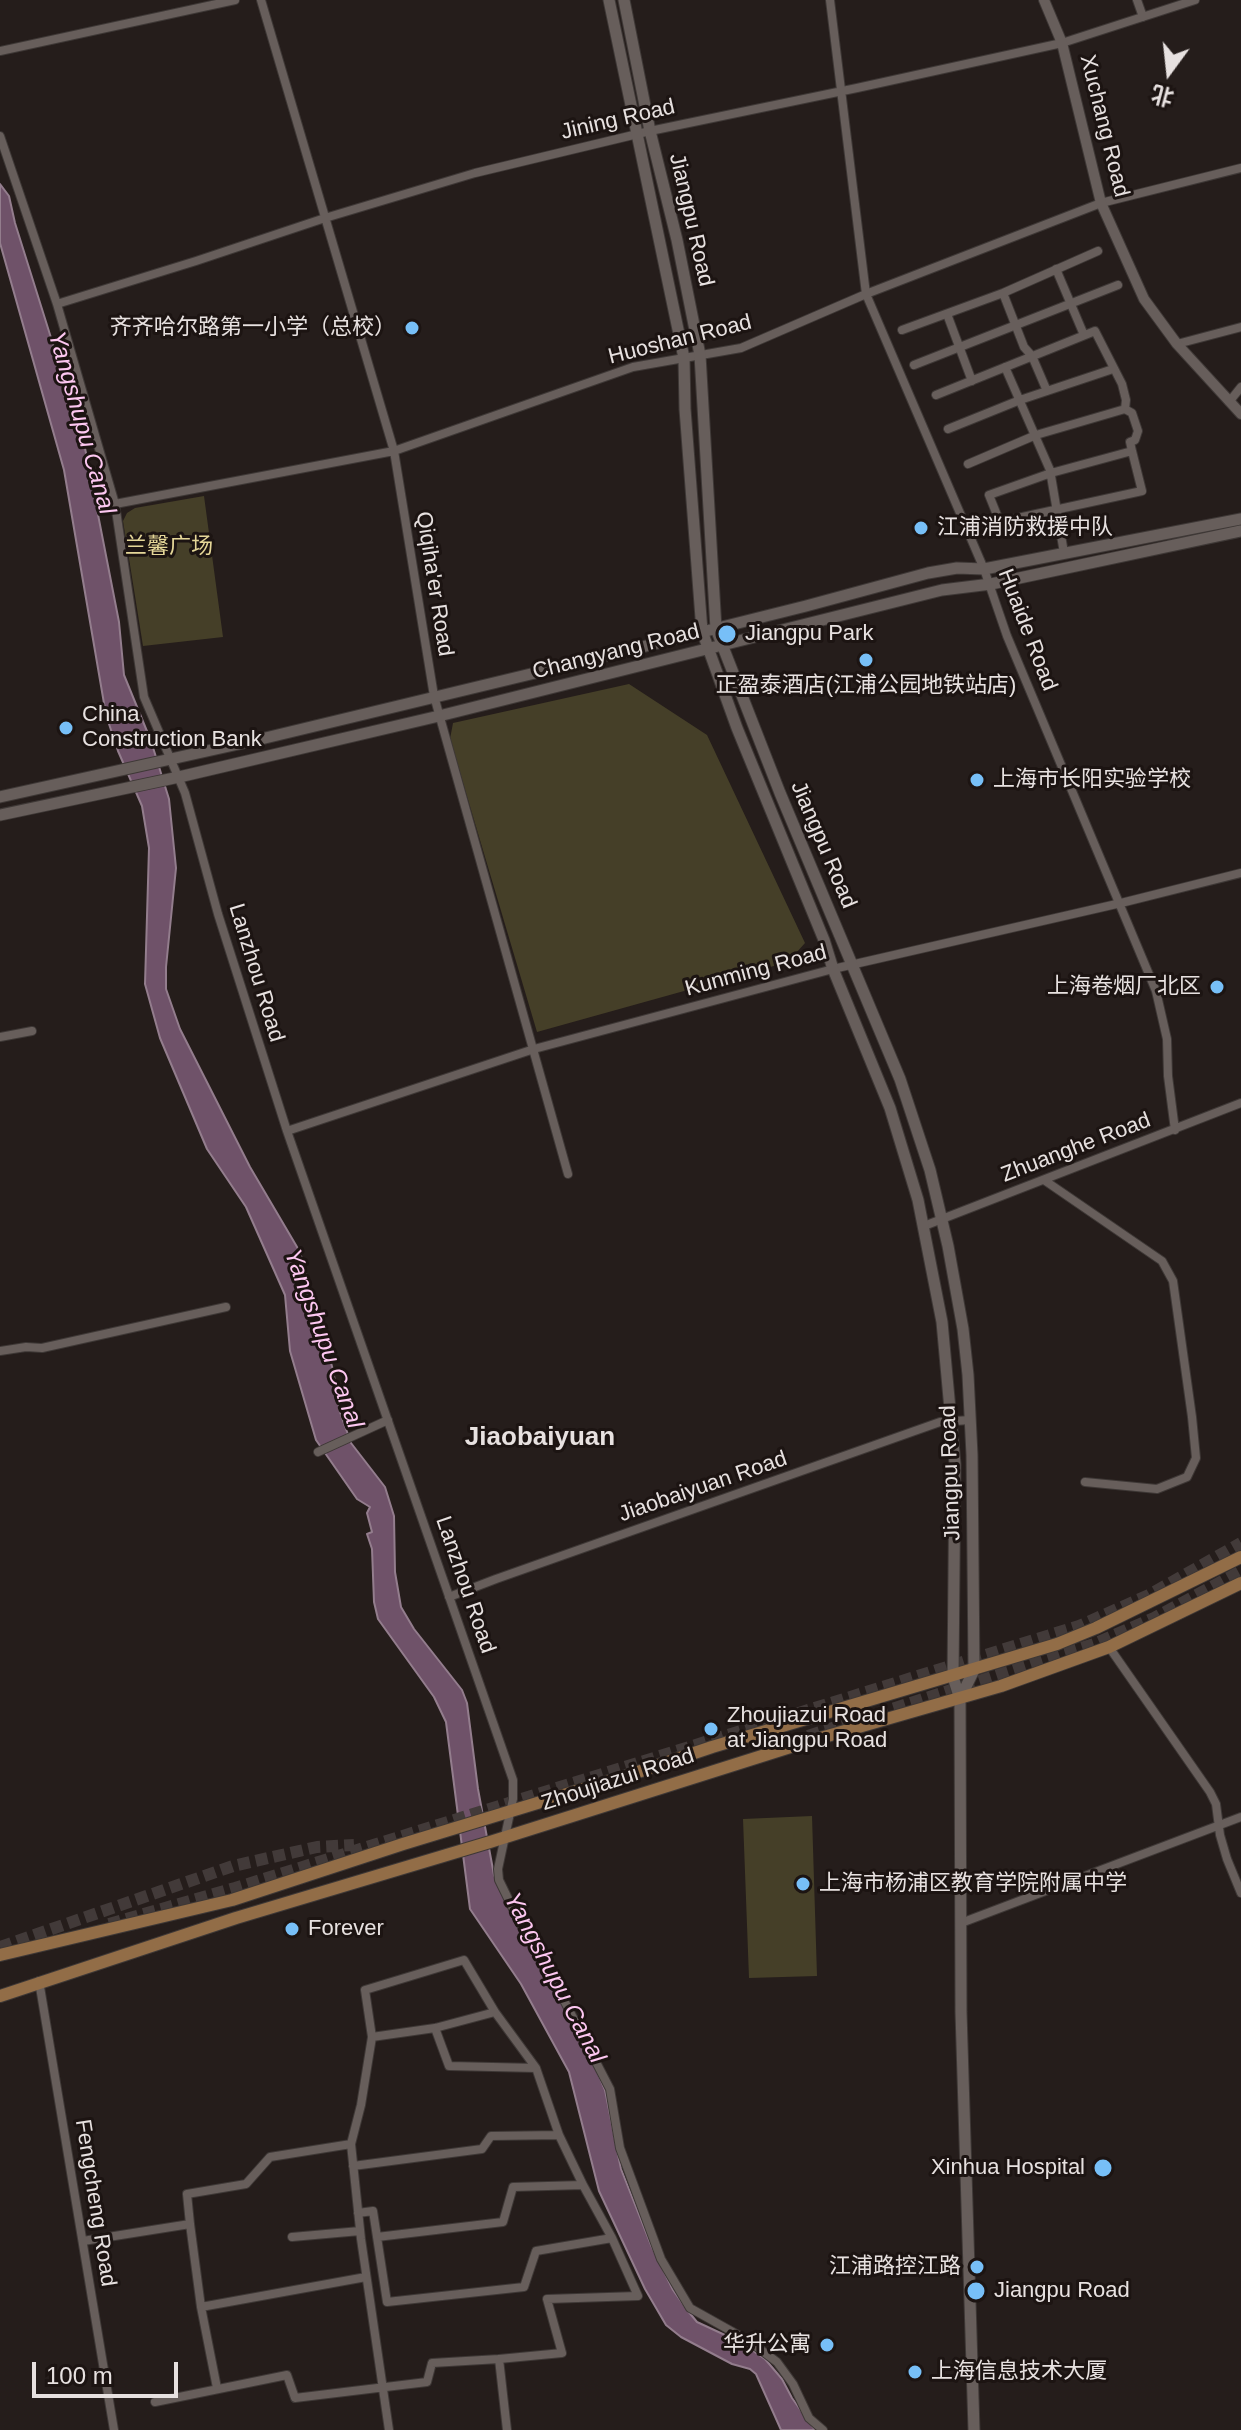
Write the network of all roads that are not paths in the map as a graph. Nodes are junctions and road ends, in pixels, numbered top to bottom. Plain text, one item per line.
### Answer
1 (235, 0) edge
2 (261, 0) edge
3 (609, 0) edge
4 (624, 0) edge
5 (830, 0) edge
6 (1044, 0) edge
7 (1137, 0) edge
8 (1195, 0) edge
9 (1143, 17) junction
10 (1062, 43) junction
11 (0, 51) edge
12 (841, 91) junction
13 (650, 131) junction
14 (637, 134) junction
15 (0, 136) edge
16 (4, 162) edge
17 (1241, 168) edge
18 (1101, 203) junction
19 (325, 218) junction
20 (1098, 251) dead end
21 (1056, 269) junction
22 (1118, 285) dead end
23 (1003, 293) junction
24 (866, 294) junction
25 (1071, 303) junction
26 (57, 304) junction
27 (947, 314) junction
28 (1016, 325) junction
29 (1241, 327) edge
30 (902, 330) dead end
31 (1084, 335) junction
32 (1177, 344) junction
33 (960, 348) junction
34 (700, 355) junction
35 (1032, 356) junction
36 (684, 358) junction
37 (914, 365) dead end
38 (1005, 367) junction
39 (1113, 369) junction
40 (972, 381) junction
41 (1241, 387) edge
42 (1047, 391) junction
43 (936, 395) dead end
44 (1020, 400) junction
45 (1229, 402) junction
46 (1125, 409) junction
47 (1241, 414) edge
48 (948, 429) dead end
49 (1036, 435) junction
50 (394, 451) junction
51 (1132, 451) junction
52 (968, 464) dead end
53 (1051, 473) junction
54 (115, 504) junction
55 (1057, 509) junction
56 (1241, 519) edge
57 (1241, 531) edge
58 (1064, 553) junction
59 (984, 569) junction
60 (991, 584) junction
61 (716, 629) junction
62 (702, 631) junction
63 (722, 647) junction
64 (708, 650) junction
65 (434, 696) junction
66 (439, 716) junction
67 (172, 759) junction
68 (179, 777) junction
69 (0, 797) edge
70 (0, 815) edge
71 (1241, 873) edge
72 (1121, 903) junction
73 (852, 965) junction
74 (833, 969) junction
75 (32, 1031) dead end
76 (0, 1037) edge
77 (534, 1049) junction
78 (1241, 1103) edge
79 (1175, 1130) junction
80 (287, 1131) junction
81 (568, 1174) dead end
82 (1044, 1180) junction
83 (943, 1219) junction
84 (924, 1226) junction
85 (226, 1307) dead end
86 (0, 1351) edge
87 (388, 1420) junction
88 (953, 1420) junction
89 (970, 1420) junction
90 (318, 1452) dead end
91 (1085, 1482) dead end
92 (1241, 1557) edge
93 (1241, 1583) edge
94 (449, 1597) junction
95 (1109, 1647) junction
96 (974, 1670) junction
97 (953, 1677) junction
98 (960, 1699) junction
99 (510, 1811) junction
100 (1241, 1817) edge
101 (1218, 1825) junction
102 (496, 1840) junction
103 (1241, 1893) edge
104 (961, 1923) junction
105 (0, 1955) edge
106 (39, 1981) junction
107 (4, 1993) edge
108 (495, 2012) junction
109 (435, 2028) junction
110 (372, 2037) junction
111 (536, 2068) junction
112 (559, 2135) junction
113 (351, 2144) junction
114 (353, 2166) junction
115 (583, 2185) junction
116 (358, 2213) junction
117 (190, 2224) junction
118 (360, 2231) junction
119 (292, 2237) dead end
120 (377, 2237) junction
121 (612, 2238) junction
122 (83, 2241) junction
123 (366, 2277) junction
124 (201, 2307) junction
125 (499, 2359) junction
126 (381, 2386) junction
127 (217, 2388) junction
128 (155, 2402) dead end
129 (114, 2430) edge
130 (389, 2430) edge
131 (507, 2430) edge
132 (823, 2430) edge
133 (974, 2430) edge

1 - 11 street
2 - 19 street, Qiqiha'er Road
3 - 14 main road, Jiangpu Road
4 - 13 main road, Jiangpu Road
5 - 12 street, Huaide Road
6 - 10 street, Xuchang Road
7 - 9 street
8 - 9 street, Jining Road
9 - 10 street, Jining Road
10 - 12 street, Jining Road
10 - 18 street, Xuchang Road
12 - 13 street, Jining Road
12 - 24 street, Huaide Road
13 - 14 street, Jining Road
13 - 34 main road, Jiangpu Road
14 - 19 street, Jining Road
14 - 36 main road, Jiangpu Road
15 - 16 street, Lanzhou Road
16 - 26 street, Lanzhou Road
17 - 18 street, Huoshan Road
18 - 24 street, Huoshan Road
18 - 32 street, Xuchang Road
19 - 26 street, Jining Road
19 - 50 street, Qiqiha'er Road
20 - 21 street
21 - 23 street
21 - 25 street
22 - 25 street
23 - 27 street
23 - 28 street
24 - 34 street, Huoshan Road
24 - 59 street, Huaide Road
25 - 28 street
25 - 31 street
26 - 54 street, Lanzhou Road
27 - 30 street
27 - 33 street
28 - 33 street
28 - 35 street
29 - 32 street
31 - 35 street
31 - 39 street
32 - 45 street, Xuchang Road
33 - 37 street
33 - 40 street
34 - 36 street, Huoshan Road
34 - 61 main road, Jiangpu Road
35 - 38 street
35 - 42 street
36 - 50 street, Huoshan Road
36 - 62 main road, Jiangpu Road
38 - 40 street
38 - 44 street
39 - 42 street
39 - 46 street
40 - 43 street
41 - 45 street
42 - 44 street
44 - 48 street
44 - 49 street
45 - 47 street, Xuchang Road
46 - 49 street
46 - 51 street
49 - 52 street
49 - 53 street
50 - 54 street, Huoshan Road
50 - 65 street, Qiqiha'er Road
51 - 53 street
51 - 55 street
53 - 55 street
53 - 55 street
54 - 67 street, Lanzhou Road
55 - 58 street
56 - 58 main road, Changyang Road
57 - 60 main road, Changyang Road
58 - 59 main road, Changyang Road
59 - 60 street, Huaide Road
59 - 61 main road, Changyang Road
60 - 63 main road, Changyang Road
60 - 72 street, Huaide Road
61 - 62 main road, Changyang Road
61 - 63 main road, Jiangpu Road
62 - 64 main road, Jiangpu Road
62 - 65 main road, Changyang Road
63 - 64 main road, Changyang Road
63 - 73 main road, Jiangpu Road
64 - 66 main road, Changyang Road
64 - 74 main road, Jiangpu Road
65 - 66 street, Qiqiha'er Road
65 - 67 main road, Changyang Road
66 - 68 main road, Changyang Road
66 - 77 street, Qiqiha'er Road
67 - 68 street, Lanzhou Road
67 - 69 main road, Changyang Road
68 - 70 main road, Changyang Road
68 - 80 street, Lanzhou Road
71 - 72 street, Kunming Road
72 - 73 street, Kunming Road
72 - 79 street, Huaide Road
73 - 74 street, Kunming Road
73 - 83 main road, Jiangpu Road
74 - 77 street, Kunming Road
74 - 84 main road, Jiangpu Road
75 - 76 street
77 - 80 street, Kunming Road
77 - 81 street, Qiqiha'er Road
78 - 79 street, Zhuanghe Road
79 - 82 street, Zhuanghe Road
80 - 87 street, Lanzhou Road
82 - 83 street, Zhuanghe Road
82 - 91 street
83 - 84 street, Zhuanghe Road
83 - 89 main road, Jiangpu Road
84 - 88 main road, Jiangpu Road
85 - 86 street
87 - 90 street
87 - 94 street, Lanzhou Road
88 - 89 street, Jiaobaiyuan Road
88 - 94 street, Jiaobaiyuan Road
88 - 97 main road, Jiangpu Road
89 - 96 main road, Jiangpu Road
92 - 96 main road, Zhoujiazui Road
93 - 95 main road, Zhoujiazui Road
94 - 99 street, Lanzhou Road
95 - 98 main road, Zhoujiazui Road
95 - 101 street
96 - 97 main road, Zhoujiazui Road
96 - 98 main road, Jiangpu Road
97 - 98 main road, Jiangpu Road
97 - 99 main road, Zhoujiazui Road
98 - 102 main road, Zhoujiazui Road
98 - 104 main road, Jiangpu Road
99 - 102 street, Lanzhou Road
99 - 105 main road, Zhoujiazui Road
100 - 101 street
101 - 103 street
101 - 104 street
102 - 106 main road, Zhoujiazui Road
102 - 132 street, Lanzhou Road
104 - 133 main road, Jiangpu Road
106 - 107 main road, Zhoujiazui Road
106 - 122 street, Fengcheng Road
108 - 109 street
108 - 110 street
108 - 111 street
109 - 110 street
109 - 111 street
110 - 113 street
111 - 112 street
112 - 114 street
112 - 115 street
113 - 114 street
113 - 117 street
114 - 116 street
115 - 120 street
115 - 121 street
116 - 118 street
116 - 120 street
117 - 122 street
117 - 124 street
118 - 119 street
118 - 123 street
120 - 121 street
121 - 125 street
122 - 129 street, Fengcheng Road
123 - 124 street
123 - 126 street
124 - 127 street
125 - 126 street
125 - 131 street
126 - 127 street
126 - 130 street
127 - 128 street

